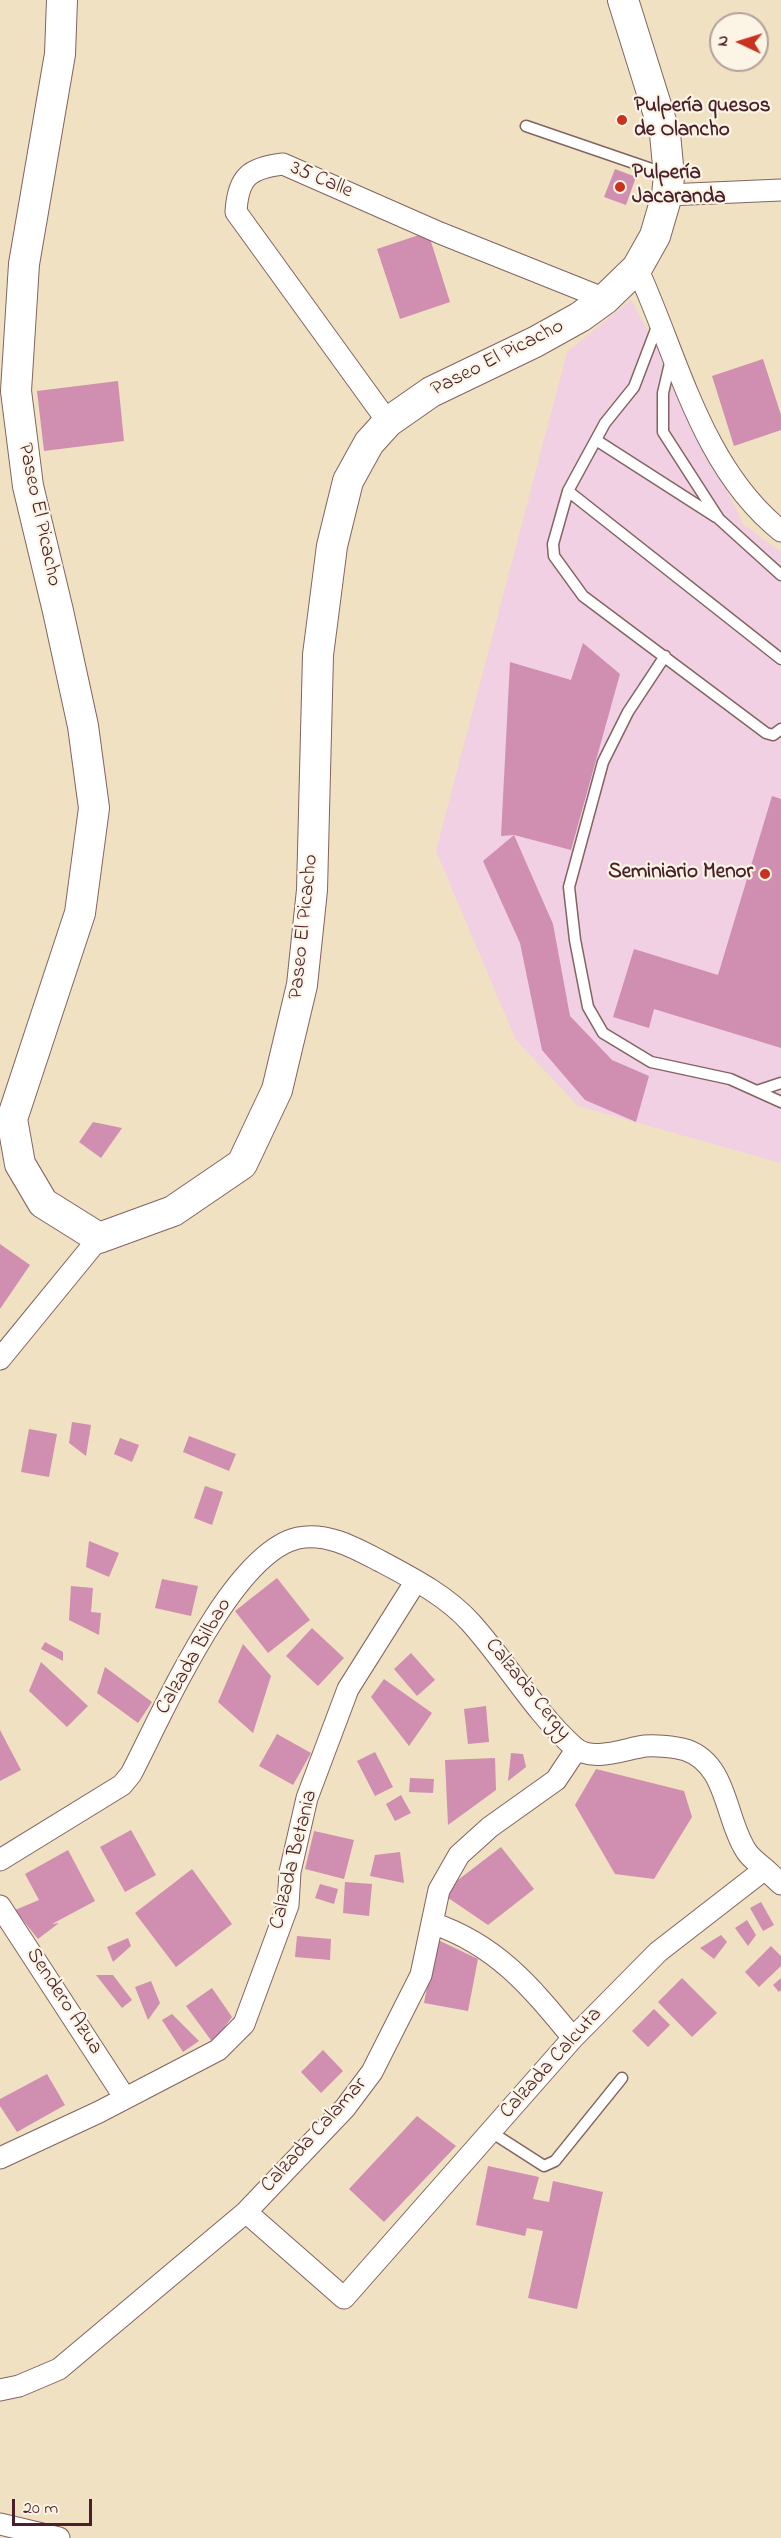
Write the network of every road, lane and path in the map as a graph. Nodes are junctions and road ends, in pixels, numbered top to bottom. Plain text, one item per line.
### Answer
1 (62, 0) edge
2 (620, 7) edge
3 (526, 126) dead end
4 (668, 185) junction
5 (781, 190) edge
6 (637, 268) junction
7 (604, 299) junction
8 (660, 319) junction
9 (672, 356) junction
10 (388, 422) junction
11 (596, 440) junction
12 (568, 491) junction
13 (719, 519) junction
14 (781, 531) edge
15 (781, 575) edge
16 (665, 657) junction
17 (781, 659) edge
18 (781, 729) edge
19 (781, 1083) edge
20 (757, 1091) junction
21 (781, 1102) edge
22 (99, 1238) junction
23 (0, 1359) edge
24 (416, 1581) junction
25 (576, 1750) junction
26 (0, 1860) edge
27 (765, 1869) junction
28 (781, 1884) edge
29 (0, 1906) edge
30 (432, 1923) junction
31 (573, 2038) junction
32 (622, 2078) dead end
33 (125, 2098) junction
34 (491, 2132) junction
35 (0, 2158) edge
36 (246, 2212) junction
37 (0, 2390) edge
38 (0, 2524) edge
39 (59, 2538) edge

1 - 22 street, Paseo El Picacho
2 - 4 street, Paseo El Picacho
3 - 4 lane
4 - 5 street
4 - 6 street, Paseo El Picacho
6 - 7 street, Paseo El Picacho
6 - 8 street
7 - 10 street, Paseo El Picacho
7 - 10 street, 35 Calle
8 - 9 street
8 - 11 lane
9 - 13 lane
9 - 14 street
10 - 22 street, Paseo El Picacho
11 - 12 lane
11 - 13 lane
12 - 16 lane
12 - 17 lane
13 - 15 lane
16 - 18 lane
16 - 20 lane
19 - 20 lane
20 - 21 lane
22 - 23 street
24 - 25 street, Calzada Cergy
24 - 26 street, Calzada Bilbao
24 - 33 street, Calzada Betania
25 - 27 street, Calzada Cergy
25 - 30 street, Calzada Calamar
27 - 28 street
27 - 31 street, Calzada Calcuta
29 - 33 street, Sendero Azua
30 - 31 street
30 - 36 street, Calzada Calamar
31 - 34 street, Calzada Calcuta
32 - 34 lane
33 - 35 street, Calzada Betania
34 - 36 street, Calzada Calcuta
36 - 37 street, Calzada Calamar
38 - 39 street

